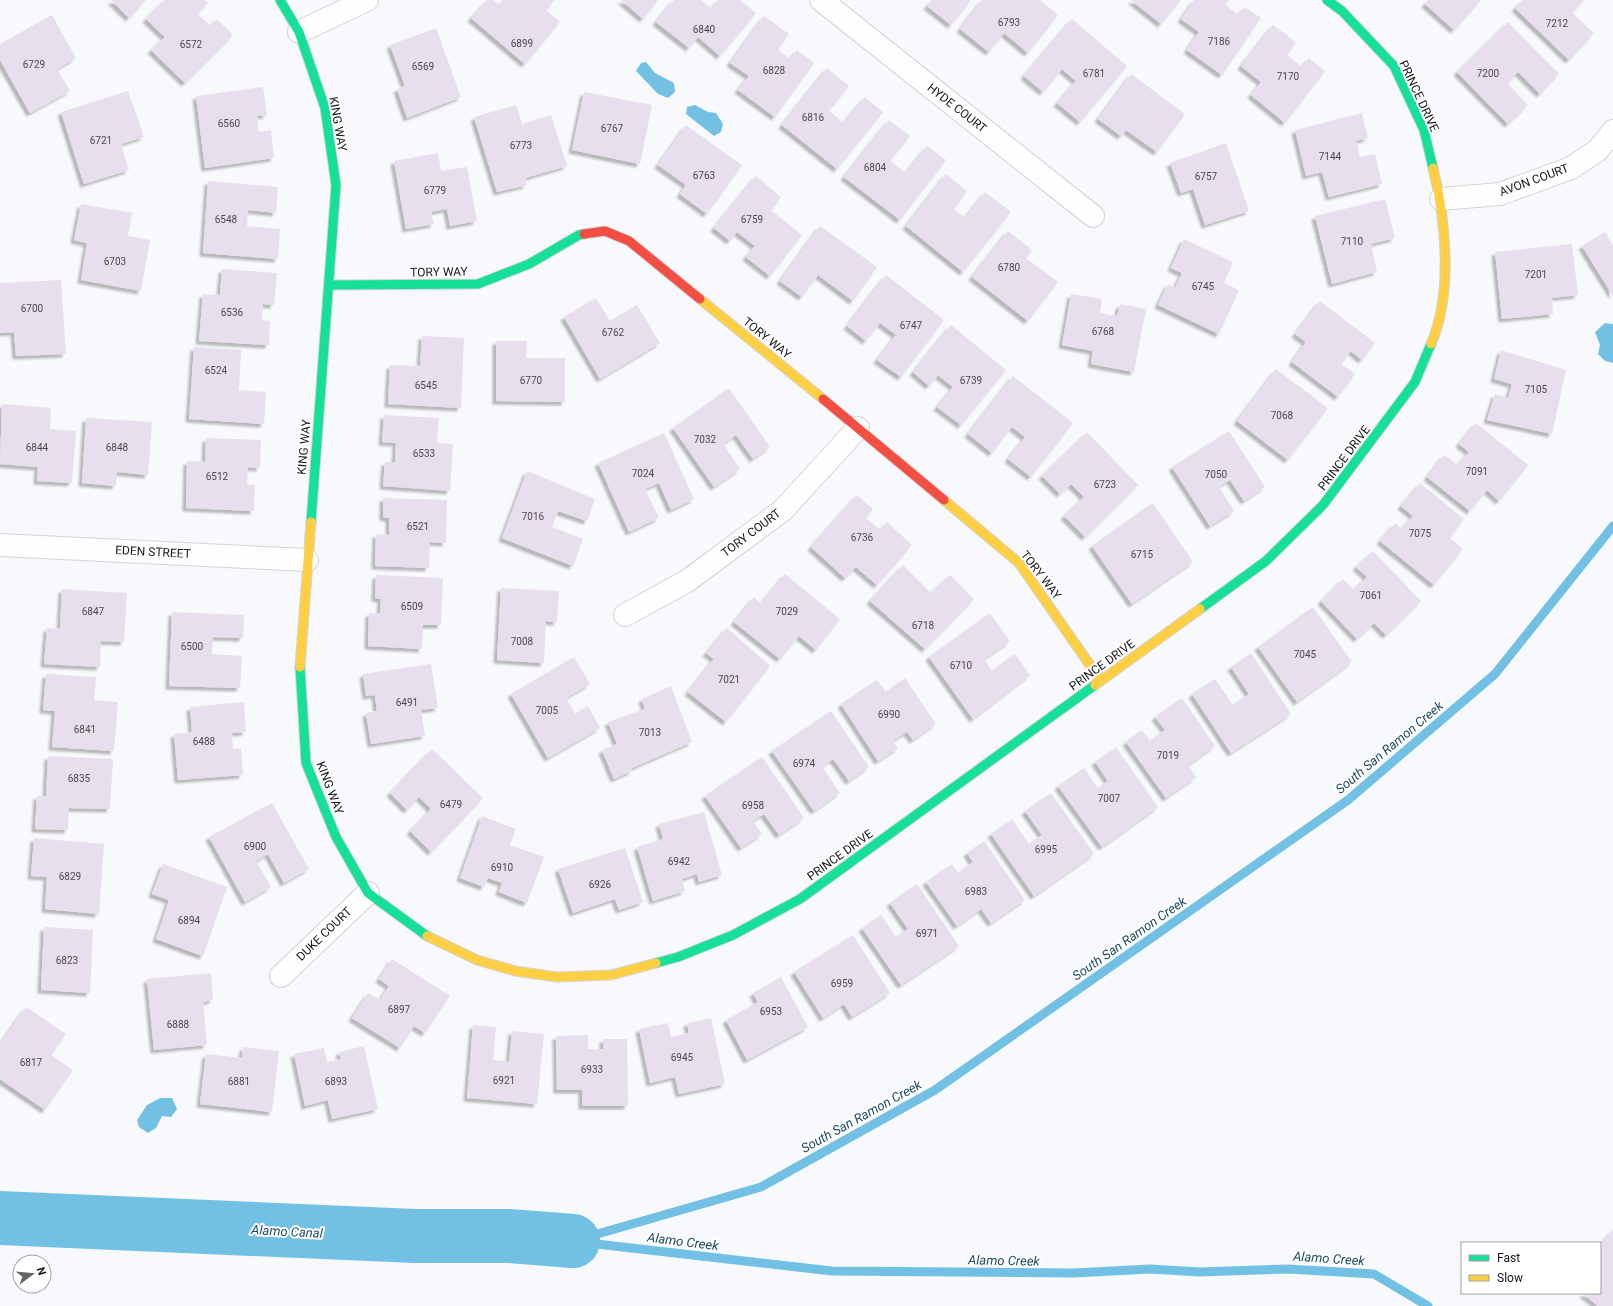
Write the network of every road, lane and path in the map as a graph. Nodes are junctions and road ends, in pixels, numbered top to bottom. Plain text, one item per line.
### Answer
1 (280, 0) edge
2 (367, 0) edge
3 (821, 0) edge
4 (1327, 0) edge
5 (299, 32) junction
6 (1613, 131) edge
7 (1441, 199) junction
8 (1093, 216) dead end
9 (330, 285) junction
10 (858, 428) junction
11 (0, 545) edge
12 (307, 560) junction
13 (625, 615) dead end
14 (1101, 681) junction
15 (368, 892) junction
16 (281, 976) dead end

1 - 5 street, KING WAY
2 - 5 street
3 - 8 street, HYDE COURT
4 - 7 street, PRINCE DRIVE
5 - 9 street, KING WAY
6 - 7 street, AVON COURT
7 - 14 street, PRINCE DRIVE
9 - 10 street, TORY WAY
9 - 12 street, KING WAY
10 - 13 street, TORY COURT
10 - 14 street, TORY WAY
11 - 12 street, EDEN STREET
12 - 15 street, KING WAY
14 - 15 street, PRINCE DRIVE
15 - 16 street, DUKE COURT

